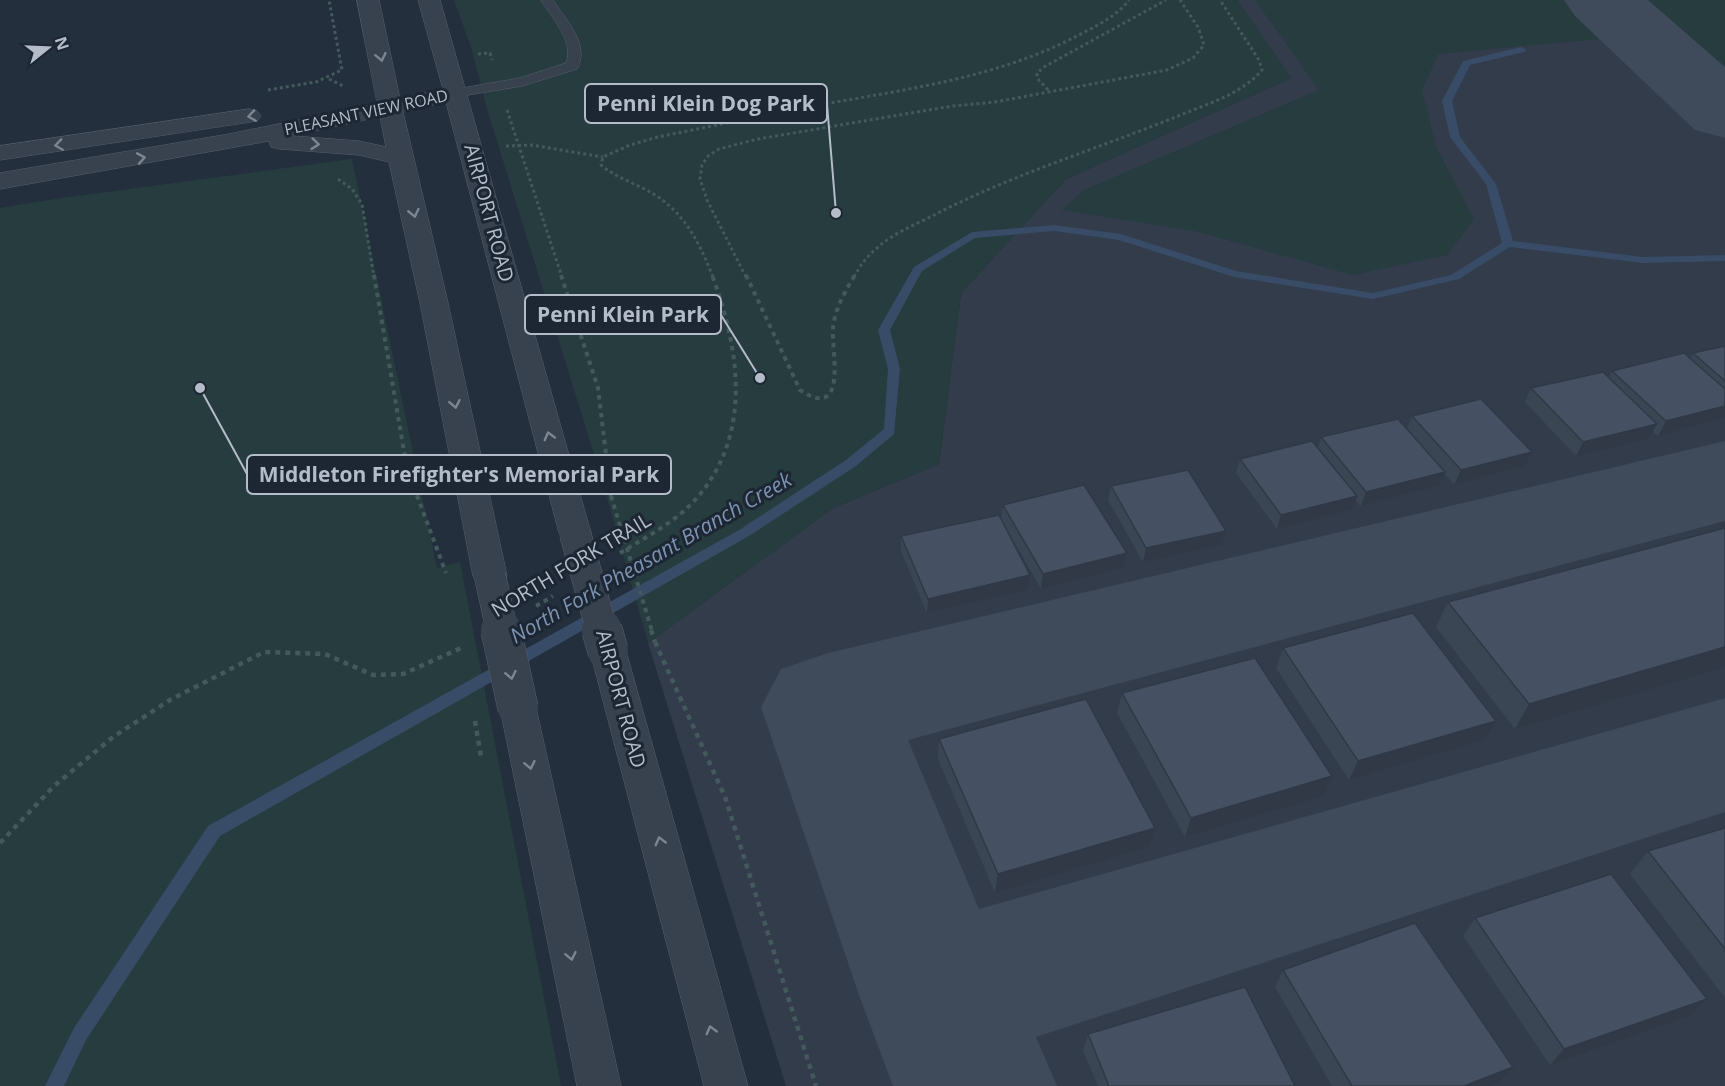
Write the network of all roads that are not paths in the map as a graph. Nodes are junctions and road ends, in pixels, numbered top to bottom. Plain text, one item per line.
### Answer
1 (368, 0) edge
2 (429, 0) edge
3 (547, 0) edge
4 (456, 93) junction
5 (390, 102) junction
6 (194, 149) junction
7 (0, 153) edge
8 (400, 157) junction
9 (0, 181) edge
10 (599, 1086) edge
11 (726, 1086) edge

1 -> 5 street
2 - 4 street, AIRPORT ROAD
3 - 4 lane
4 - 5 street, PLEASANT VIEW ROAD
11 -> 4 street, AIRPORT ROAD, bridge
5 - 6 street, PLEASANT VIEW ROAD
5 -> 7 street, PLEASANT VIEW ROAD
5 - 8 street
6 -> 8 street
9 -> 6 street, PLEASANT VIEW ROAD
8 -> 10 street, bridge

